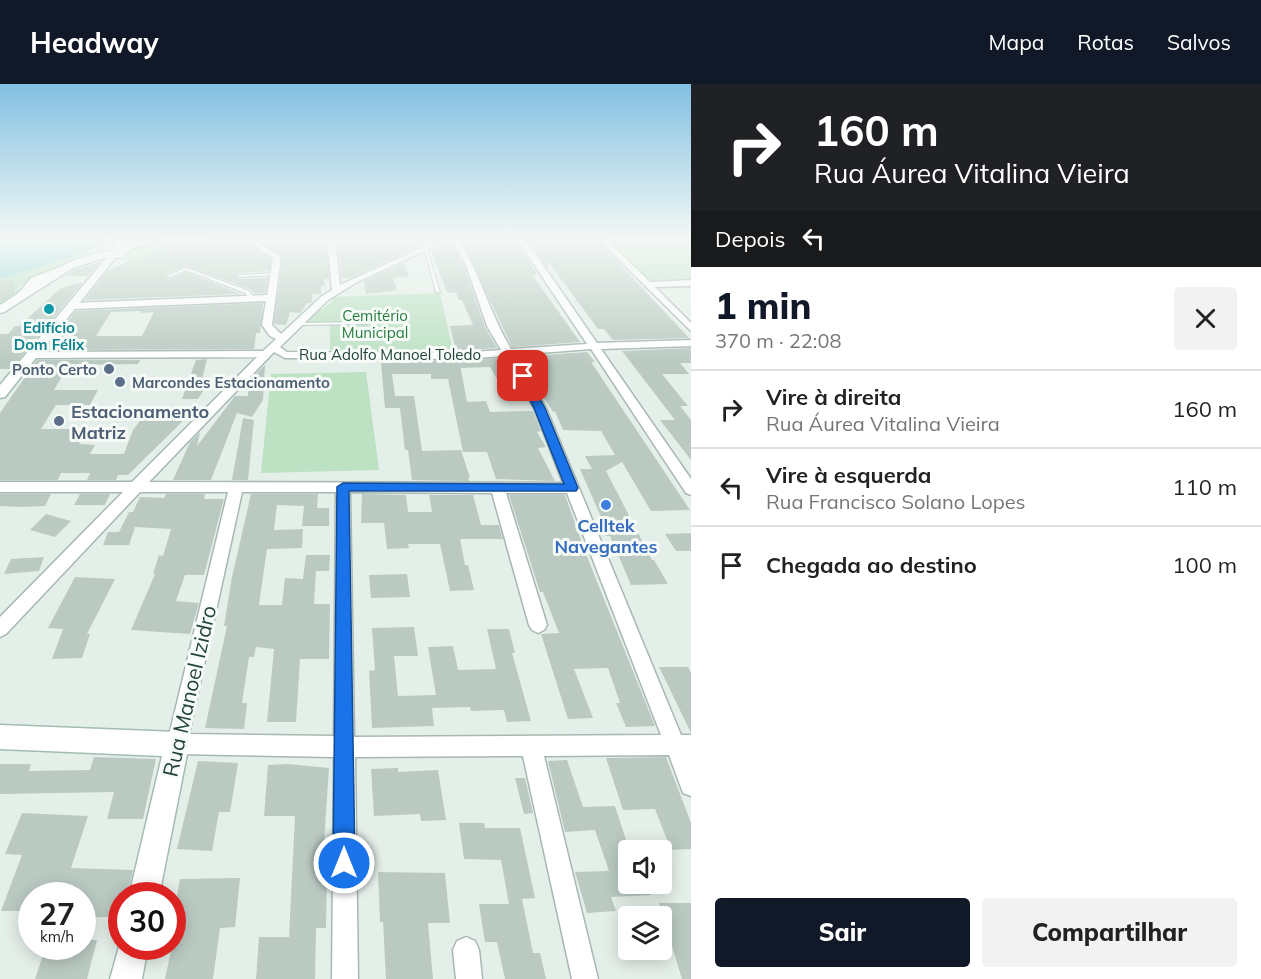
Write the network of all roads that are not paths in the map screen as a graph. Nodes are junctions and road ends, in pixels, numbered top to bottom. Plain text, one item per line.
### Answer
1 (46, 281) edge
2 (93, 281) edge
3 (217, 281) edge
4 (273, 281) edge
5 (335, 281) edge
6 (356, 281) edge
7 (435, 281) edge
8 (476, 281) edge
9 (549, 281) edge
10 (644, 281) edge
11 (691, 283) edge
12 (648, 285) junction
13 (336, 290) junction
14 (438, 292) dead end
15 (270, 298) junction
16 (253, 299) junction
17 (73, 306) junction
18 (0, 310) edge
19 (365, 323) dead end
20 (296, 324) junction
21 (691, 328) edge
22 (691, 343) edge
23 (273, 346) junction
24 (594, 346) junction
25 (508, 352) junction
26 (33, 355) junction
27 (0, 394) edge
28 (137, 486) junction
29 (0, 487) edge
30 (236, 487) junction
31 (343, 487) junction
32 (498, 488) junction
33 (572, 488) junction
34 (691, 490) edge
35 (538, 625) dead end
36 (0, 629) edge
37 (0, 738) edge
38 (177, 744) junction
39 (682, 745) edge
40 (344, 747) junction
41 (531, 747) junction
42 (691, 785) edge
43 (147, 882) edge
44 (466, 950) dead end
45 (130, 960) edge
46 (126, 979) edge
47 (345, 979) edge
48 (469, 979) edge
49 (585, 979) edge

1 - 18 main road
2 - 17 main road
3 - 16 lane
4 - 15 street
5 - 13 street
6 - 13 street
7 - 14 lane
8 - 25 street
9 - 24 street
10 - 12 street
11 - 12 street
12 - 21 street
13 - 20 street
15 - 16 street
15 - 23 street
16 - 17 street
17 - 26 main road
19 - 20 lane
20 - 23 street
22 - 24 street, Rua Adolfo Manoel Toledo
23 - 25 street, Rua Adolfo Manoel Toledo
23 - 26 street, Rua Adolfo Manoel Toledo
23 - 28 street
24 - 25 street, Rua Adolfo Manoel Toledo
24 - 34 street
25 - 33 street
26 - 27 main road
28 - 29 street
28 - 30 street
28 - 36 street
30 - 31 street
30 - 38 street, Rua Manoel Izidro
31 - 32 street
31 - 40 street
32 - 33 street
32 - 35 street
33 - 39 street
37 - 38 main road
38 - 40 street
38 - 43 main road, Rua Manoel Izidro
39 - 41 street
39 - 42 street
40 - 41 street
40 - 47 street
41 - 49 street
44 - 48 street
45 - 46 main road

